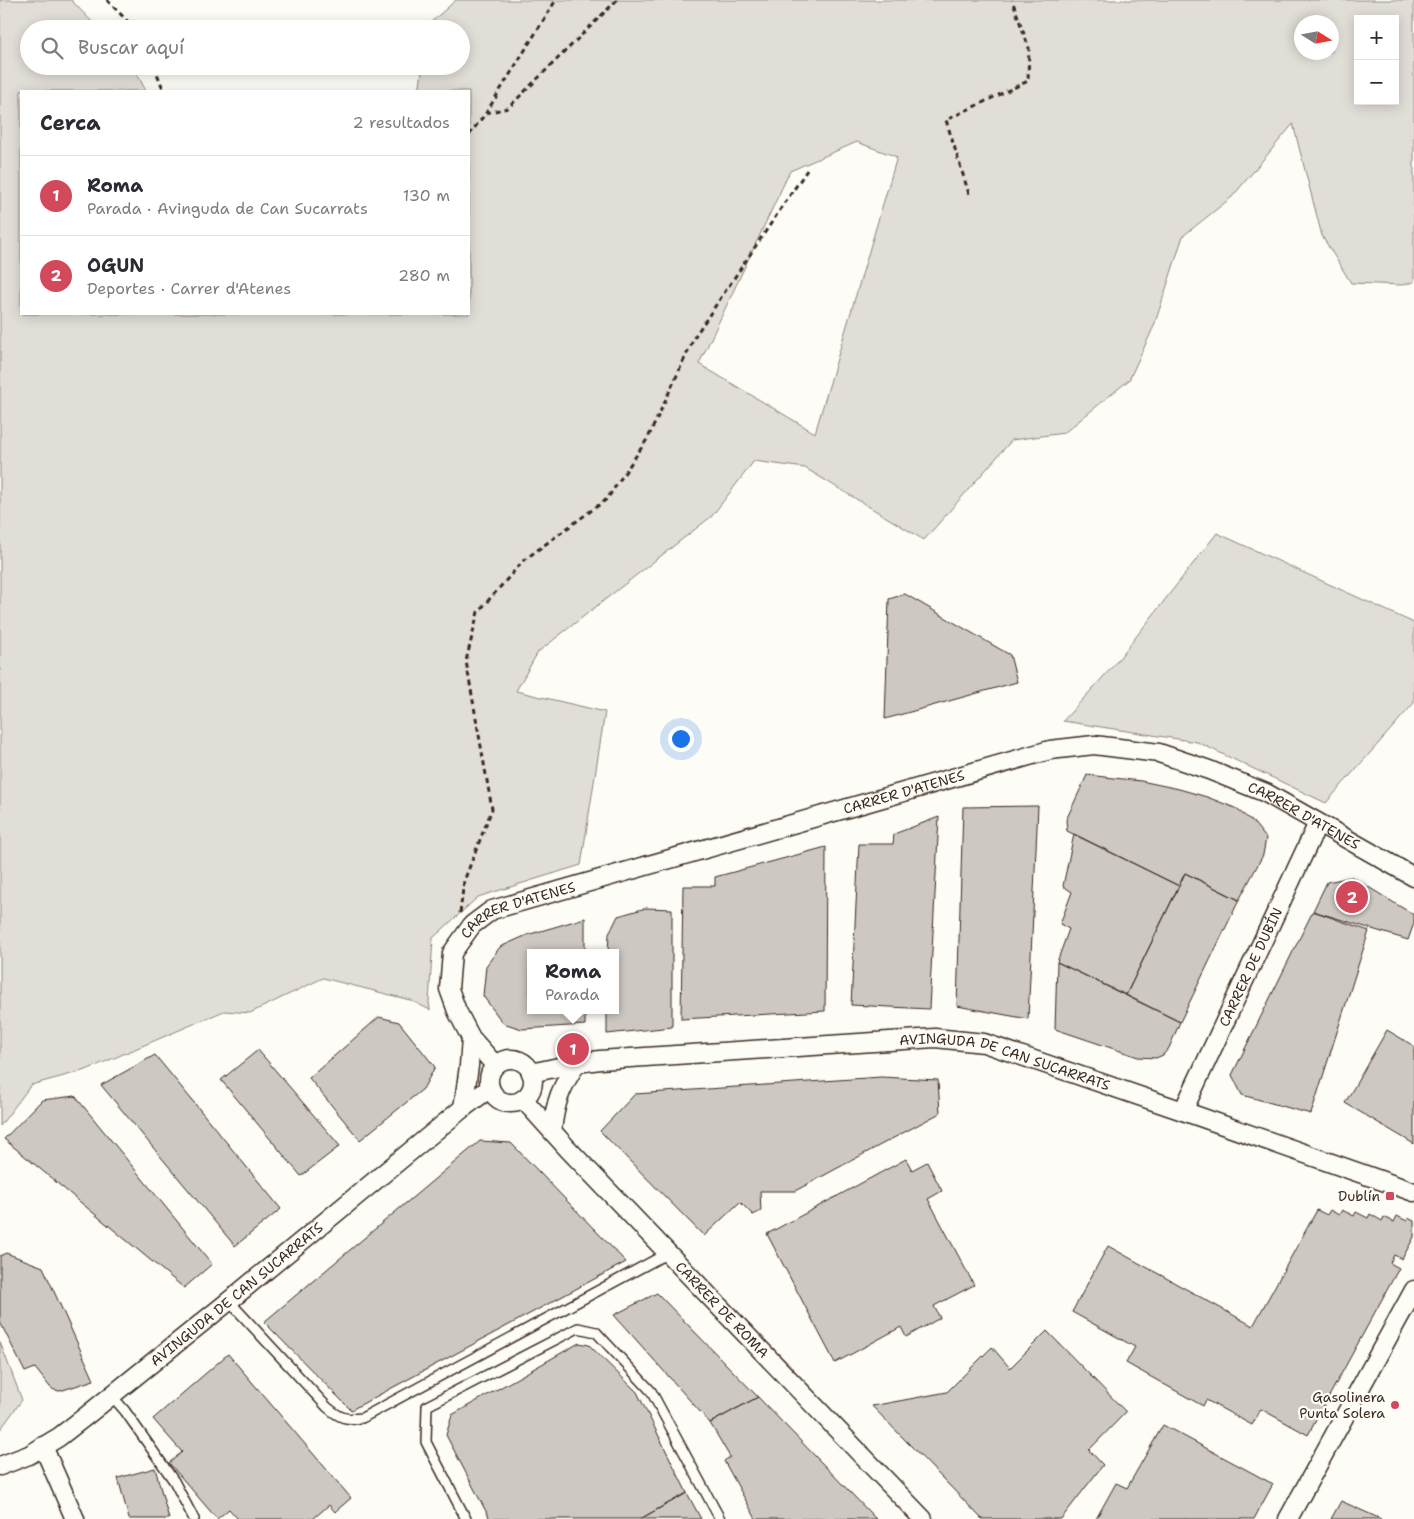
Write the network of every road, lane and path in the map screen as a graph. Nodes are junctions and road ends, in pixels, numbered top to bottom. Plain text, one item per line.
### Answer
1 (107, 0) edge
2 (556, 0) edge
3 (617, 0) edge
4 (1012, 0) edge
5 (126, 20) edge
6 (158, 75) edge
7 (164, 90) edge
8 (486, 114) junction
9 (470, 134) edge
10 (807, 170) dead end
11 (970, 194) dead end
12 (1318, 823) junction
13 (1414, 877) edge
14 (472, 925) junction
15 (471, 1038) junction
16 (577, 1062) junction
17 (494, 1066) junction
18 (532, 1073) junction
19 (490, 1088) junction
20 (523, 1100) junction
21 (462, 1108) junction
22 (1183, 1111) junction
23 (552, 1131) junction
24 (1414, 1192) edge
25 (668, 1253) junction
26 (1414, 1290) edge
27 (229, 1301) junction
28 (112, 1396) junction
29 (43, 1446) junction
30 (0, 1466) edge
31 (75, 1519) edge
32 (194, 1519) edge
33 (466, 1519) edge
34 (720, 1519) edge
35 (924, 1519) edge
36 (1288, 1519) edge

1 - 5 path
2 - 8 path
3 - 8 path
4 - 11 path
6 - 7 path
8 - 9 path
10 - 14 path
12 - 13 street, CARRER D'ATENES
12 - 14 street, CARRER D'ATENES
12 - 22 street, CARRER DE DUBÍN
14 - 15 street, CARRER D'ATENES
15 - 17 street
15 - 21 street
16 - 18 street, AVINGUDA DE CAN SUCARRATS
16 - 22 street, AVINGUDA DE CAN SUCARRATS
16 - 23 street
17 - 18 street
17 - 19 street
18 - 20 street
19 - 20 street
19 - 21 street, AVINGUDA DE CAN SUCARRATS
20 - 23 street, CARRER DE ROMA
21 - 27 street, AVINGUDA DE CAN SUCARRATS
22 - 24 street, AVINGUDA DE CAN SUCARRATS
23 - 25 street, CARRER DE ROMA
25 - 27 lane
25 - 35 street, CARRER DE ROMA
26 - 36 street
27 - 28 street, AVINGUDA DE CAN SUCARRATS
28 - 29 street, AVINGUDA DE CAN SUCARRATS
28 - 32 lane
29 - 30 street, AVINGUDA DE CAN SUCARRATS
29 - 31 street
33 - 34 lane

